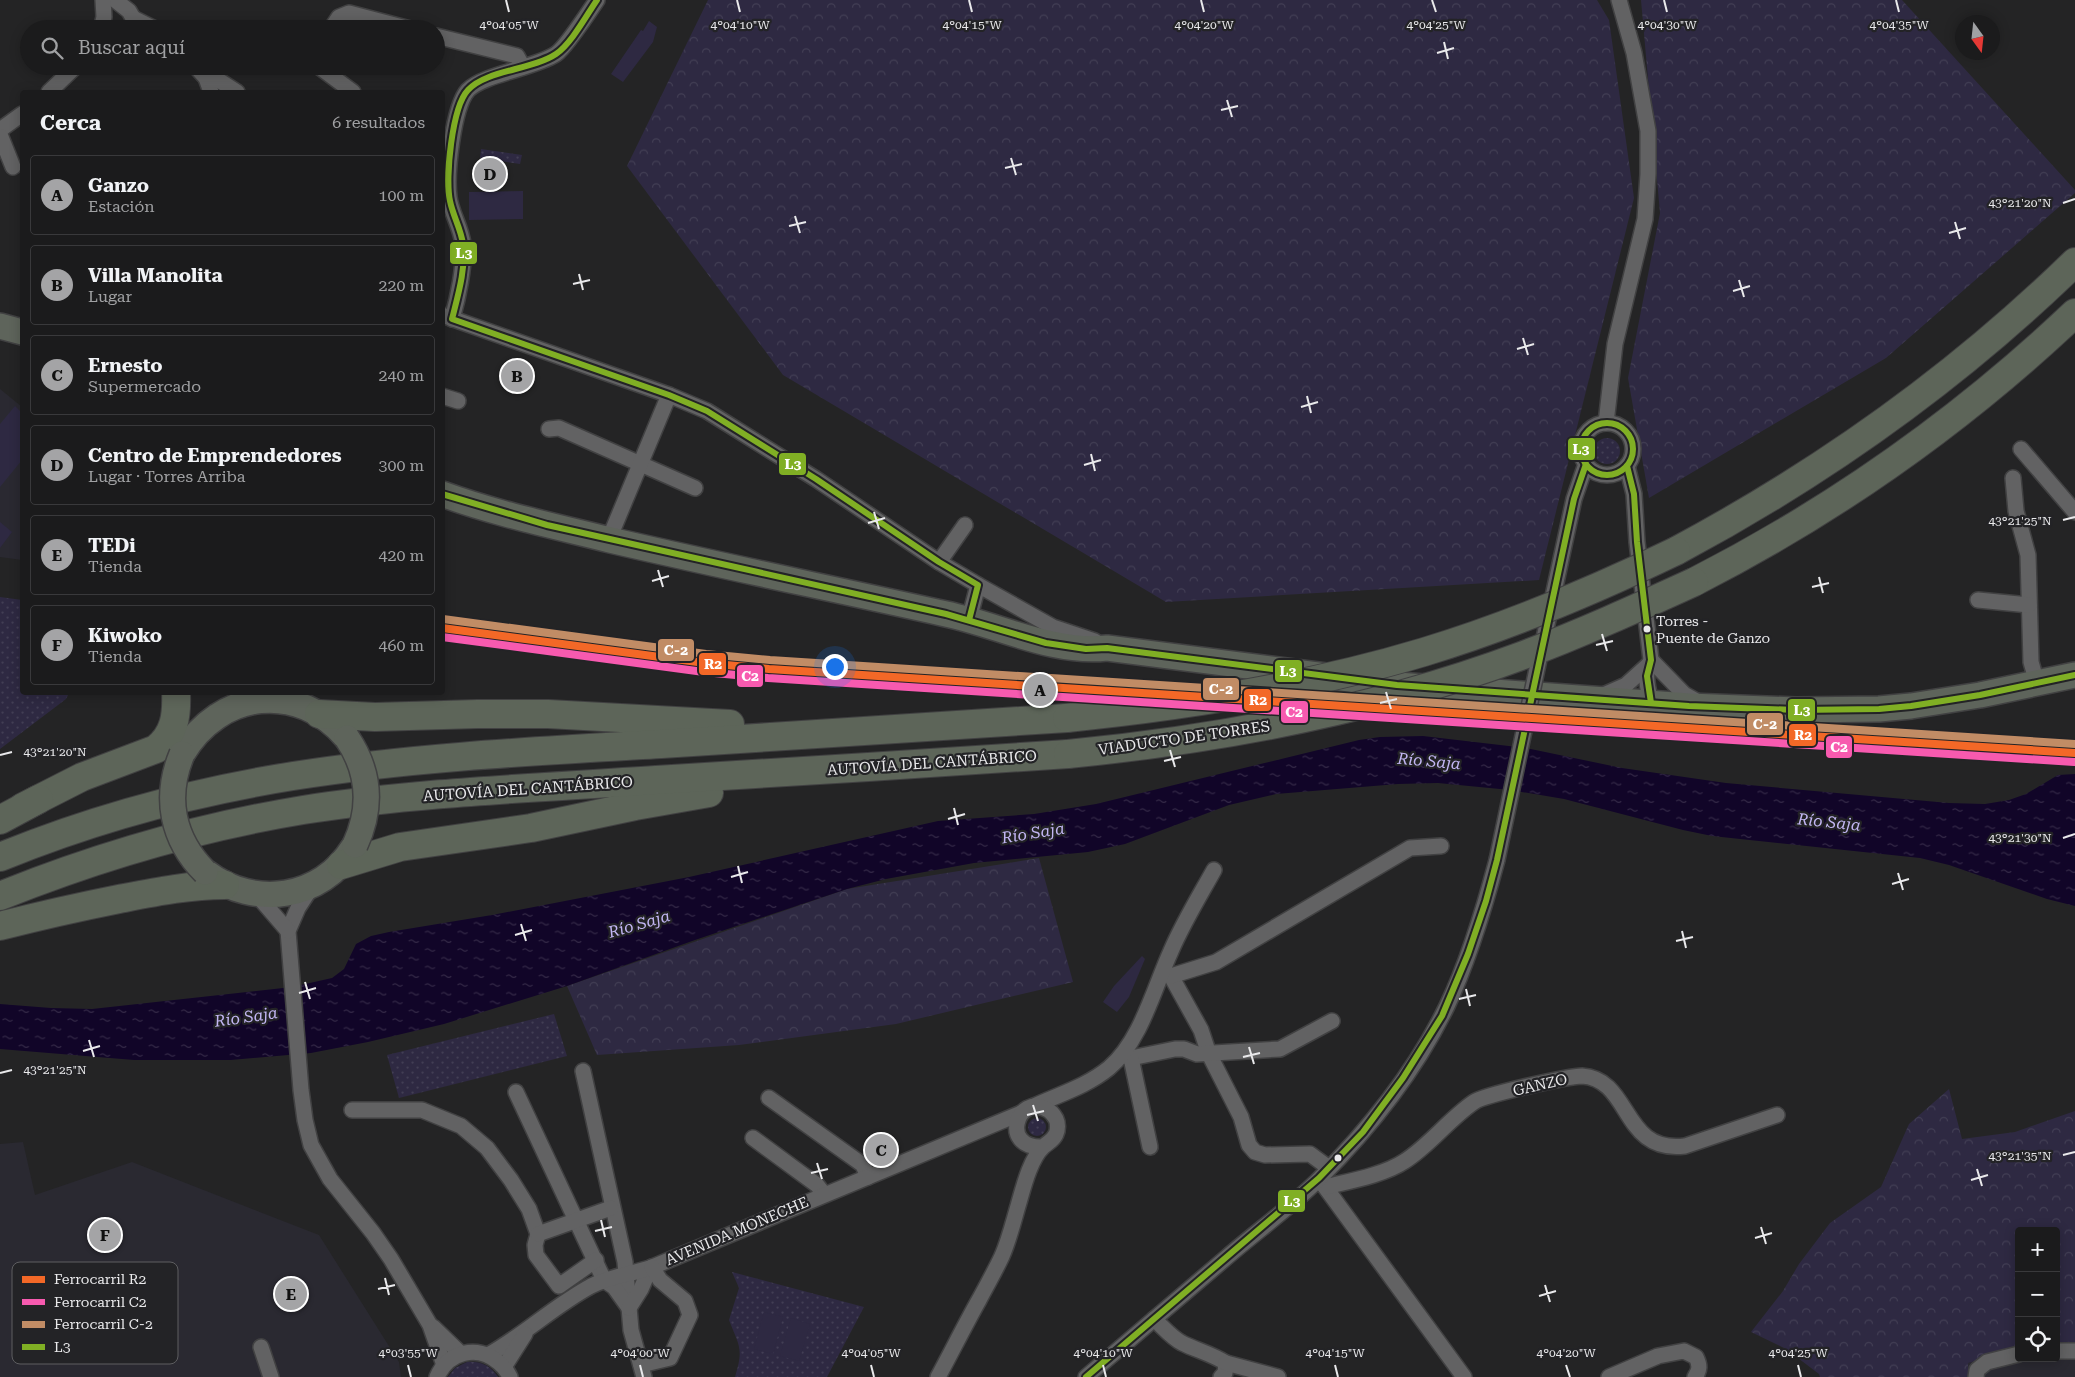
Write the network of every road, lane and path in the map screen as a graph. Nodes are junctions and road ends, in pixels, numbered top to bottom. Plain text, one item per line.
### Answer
1 (103, 0) edge
2 (115, 0) edge
3 (597, 0) edge
4 (1619, 0) edge
5 (103, 20) edge
6 (130, 20) edge
7 (337, 20) edge
8 (376, 20) edge
9 (445, 38) edge
10 (523, 67) junction
11 (67, 75) edge
12 (330, 75) edge
13 (208, 85) edge
14 (51, 90) edge
15 (234, 90) edge
16 (350, 90) edge
17 (450, 113) edge
18 (20, 116) edge
19 (1, 133) edge
20 (12, 166) edge
21 (2075, 262) edge
22 (2075, 312) edge
23 (447, 317) edge
24 (0, 326) edge
25 (20, 331) edge
26 (0, 339) edge
27 (20, 344) edge
28 (669, 396) junction
29 (445, 397) edge
30 (458, 401) dead end
31 (1606, 423) junction
32 (549, 429) dead end
33 (2021, 449) dead end
34 (641, 464) junction
35 (1586, 464) junction
36 (1627, 466) junction
37 (2013, 478) dead end
38 (695, 488) dead end
39 (445, 495) edge
40 (2075, 512) edge
41 (965, 525) dead end
42 (609, 539) junction
43 (939, 562) junction
44 (978, 585) junction
45 (1978, 600) dead end
46 (2029, 605) junction
47 (969, 620) junction
48 (1107, 648) junction
49 (1652, 664) junction
50 (2075, 675) edge
51 (2037, 683) junction
52 (176, 695) edge
53 (181, 695) edge
54 (227, 695) edge
55 (1594, 700) junction
56 (245, 703) junction
57 (1651, 703) junction
58 (1706, 707) junction
59 (319, 714) junction
60 (1063, 718) junction
61 (187, 746) junction
62 (1068, 754) junction
63 (11, 813) edge
64 (1441, 846) dead end
65 (348, 855) junction
66 (0, 857) edge
67 (1214, 870) dead end
68 (215, 878) junction
69 (313, 885) junction
70 (257, 895) junction
71 (0, 896) edge
72 (0, 926) edge
73 (288, 931) junction
74 (1166, 974) junction
75 (1332, 1021) dead end
76 (1209, 1054) junction
77 (1126, 1056) junction
78 (584, 1071) dead end
79 (1073, 1090) junction
80 (516, 1092) dead end
81 (769, 1098) dead end
82 (352, 1110) dead end
83 (1028, 1110) junction
84 (1777, 1115) dead end
85 (1057, 1121) junction
86 (990, 1126) junction
87 (753, 1138) dead end
88 (1022, 1141) junction
89 (1042, 1147) junction
90 (1150, 1148) dead end
91 (1027, 1174) junction
92 (868, 1177) junction
93 (1324, 1178) junction
94 (824, 1194) junction
95 (612, 1208) junction
96 (576, 1220) junction
97 (538, 1234) junction
98 (596, 1260) junction
99 (651, 1268) junction
100 (630, 1274) junction
101 (604, 1280) junction
102 (641, 1289) junction
103 (629, 1308) junction
104 (1154, 1319) junction
105 (430, 1325) junction
106 (527, 1330) junction
107 (2060, 1351) edge
108 (2075, 1351) edge
109 (460, 1353) junction
110 (488, 1355) junction
111 (2015, 1355) edge
112 (1223, 1370) edge
113 (642, 1371) edge
114 (507, 1372) edge
115 (439, 1374) edge
116 (263, 1377) edge
117 (271, 1377) edge
118 (938, 1377) edge
119 (1086, 1377) edge
120 (1278, 1377) edge
121 (1464, 1377) edge
122 (1609, 1377) edge
123 (1695, 1377) edge
124 (1976, 1377) edge

1 - 5 street
2 - 6 street
3 - 10 street
4 - 31 street
7 - 8 street
9 - 10 street
10 - 17 street
11 - 14 street
12 - 16 street
13 - 15 street
17 - 23 street
18 - 19 street
19 - 20 street
21 - 60 highway, bridge
22 - 62 highway, VIADUCTO DE TORRES, bridge
23 - 28 street
24 - 25 highway
26 - 27 highway
28 - 34 street
28 - 43 street
29 - 30 street
31 - 35 street
31 - 36 street
32 - 34 street
33 - 40 street
34 - 38 street
34 - 42 street
35 - 36 street
35 - 93 street, bridge
36 - 49 street
37 - 46 street
39 - 42 highway
41 - 43 street
42 - 47 highway
43 - 44 street
44 - 47 street
44 - 48 street
45 - 46 street
46 - 51 street
47 - 48 highway
48 - 55 highway
49 - 55 street
49 - 57 street
49 - 58 street
50 - 51 highway
51 - 58 highway
52 - 63 highway
53 - 61 highway
54 - 56 highway
55 - 57 highway
56 - 59 highway
56 - 61 highway
57 - 58 highway
59 - 60 highway
59 - 65 highway, bridge
60 - 66 highway
61 - 63 highway
61 - 68 highway, bridge
62 - 65 highway
62 - 71 highway, AUTOVÍA DEL CANTÁBRICO
64 - 74 street
65 - 69 highway
67 - 74 street
68 - 70 highway
68 - 72 highway
69 - 70 highway
69 - 73 street
70 - 73 street
73 - 105 street
74 - 76 street
74 - 77 street
75 - 76 street
76 - 77 street
76 - 93 street
77 - 79 street, AVENIDA MONECHE
77 - 90 street
78 - 95 street
79 - 83 street, AVENIDA MONECHE
79 - 85 street
80 - 96 street
81 - 92 street
82 - 97 street
83 - 85 street
83 - 86 street, AVENIDA MONECHE
83 - 88 street
84 - 93 street, GANZO
85 - 89 street
86 - 88 street
86 - 92 street, AVENIDA MONECHE
87 - 94 street, AVENIDA MONECHE
88 - 89 street
88 - 91 street
89 - 91 street
91 - 118 street
92 - 94 street, AVENIDA MONECHE
93 - 104 street
93 - 121 street
94 - 99 street, AVENIDA MONECHE
95 - 96 street
95 - 100 street
96 - 97 street
96 - 98 street
97 - 98 street
98 - 101 street
99 - 100 street, AVENIDA MONECHE
99 - 102 street, AVENIDA MONECHE
99 - 113 street
100 - 101 street, AVENIDA MONECHE
100 - 102 street
100 - 103 street
101 - 103 street
101 - 106 street, AVENIDA MONECHE
102 - 103 street, AVENIDA MONECHE
103 - 113 street
104 - 112 street
104 - 119 street
105 - 109 street
105 - 115 street
106 - 110 street, AVENIDA MONECHE
106 - 114 street, AVENIDA MONECHE
107 - 108 street
109 - 110 street
109 - 115 street
110 - 114 street
111 - 124 street
112 - 120 street
116 - 117 street
122 - 123 street

